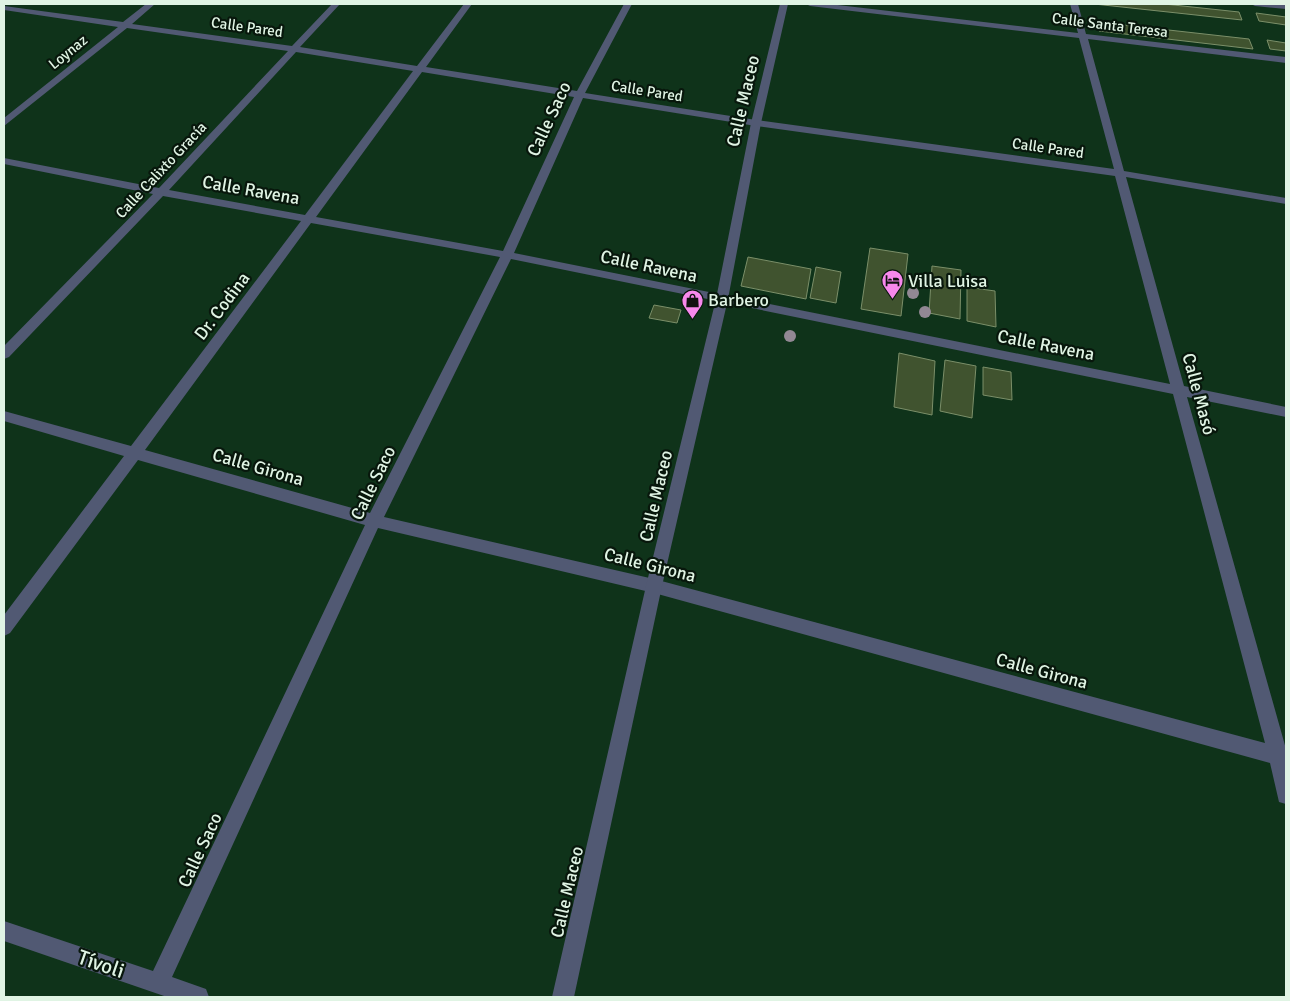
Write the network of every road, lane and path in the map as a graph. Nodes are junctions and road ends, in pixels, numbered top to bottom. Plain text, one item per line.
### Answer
1 (151, 4) edge
2 (336, 4) edge
3 (468, 4) edge
4 (628, 4) edge
5 (784, 4) edge
6 (810, 4) edge
7 (1074, 4) edge
8 (1254, 4) edge
9 (1286, 7) edge
10 (4, 8) edge
11 (123, 26) junction
12 (1084, 36) junction
13 (294, 49) junction
14 (1286, 60) edge
15 (420, 70) junction
16 (579, 96) junction
17 (4, 123) edge
18 (756, 123) junction
19 (4, 161) edge
20 (1120, 173) junction
21 (162, 192) junction
22 (1286, 201) edge
23 (310, 218) junction
24 (507, 255) junction
25 (722, 299) junction
26 (4, 354) edge
27 (1178, 390) junction
28 (1286, 412) edge
29 (4, 416) edge
30 (134, 452) junction
31 (374, 521) junction
32 (654, 586) junction
33 (4, 628) edge
34 (1282, 757) edge
35 (1286, 795) edge
36 (4, 930) edge
37 (158, 983) junction
38 (198, 997) edge
39 (563, 997) edge

1 - 11 street, Loynaz
2 - 13 street, Calle Calixto Gracía
3 - 15 street, Dr. Codina
4 - 16 street, Calle Saco
5 - 18 street, Calle Maceo
6 - 12 street, Calle Santa Teresa
7 - 12 street, Calle Masó
8 - 9 street
10 - 11 street, Calle Pared
11 - 13 street, Calle Pared
11 - 17 street, Loynaz
12 - 14 street, Calle Santa Teresa
12 - 20 street, Calle Masó
13 - 15 street, Calle Pared
13 - 21 street, Calle Calixto Gracía
15 - 16 street, Calle Pared
15 - 23 street, Dr. Codina
16 - 18 street, Calle Pared
16 - 24 street, Calle Saco
18 - 20 street, Calle Pared
18 - 25 street, Calle Maceo
19 - 21 street, Calle Ravena
20 - 22 street, Calle Pared
20 - 27 street, Calle Masó
21 - 23 street, Calle Ravena
21 - 26 street, Calle Calixto Gracía
23 - 24 street, Calle Ravena
23 - 30 street, Dr. Codina
24 - 25 street, Calle Ravena
24 - 31 street, Calle Saco
25 - 27 street, Calle Ravena
25 - 32 street, Calle Maceo
27 - 28 street, Calle Ravena
27 - 34 street, Calle Masó
29 - 30 street, Calle Girona
30 - 31 street, Calle Girona
30 - 33 street, Dr. Codina
31 - 32 street, Calle Girona
31 - 37 street, Calle Saco
32 - 34 street, Calle Girona
32 - 39 street, Calle Maceo
34 - 35 street, Calle Masó
36 - 37 street, Tívoli
37 - 38 street, Tívoli

